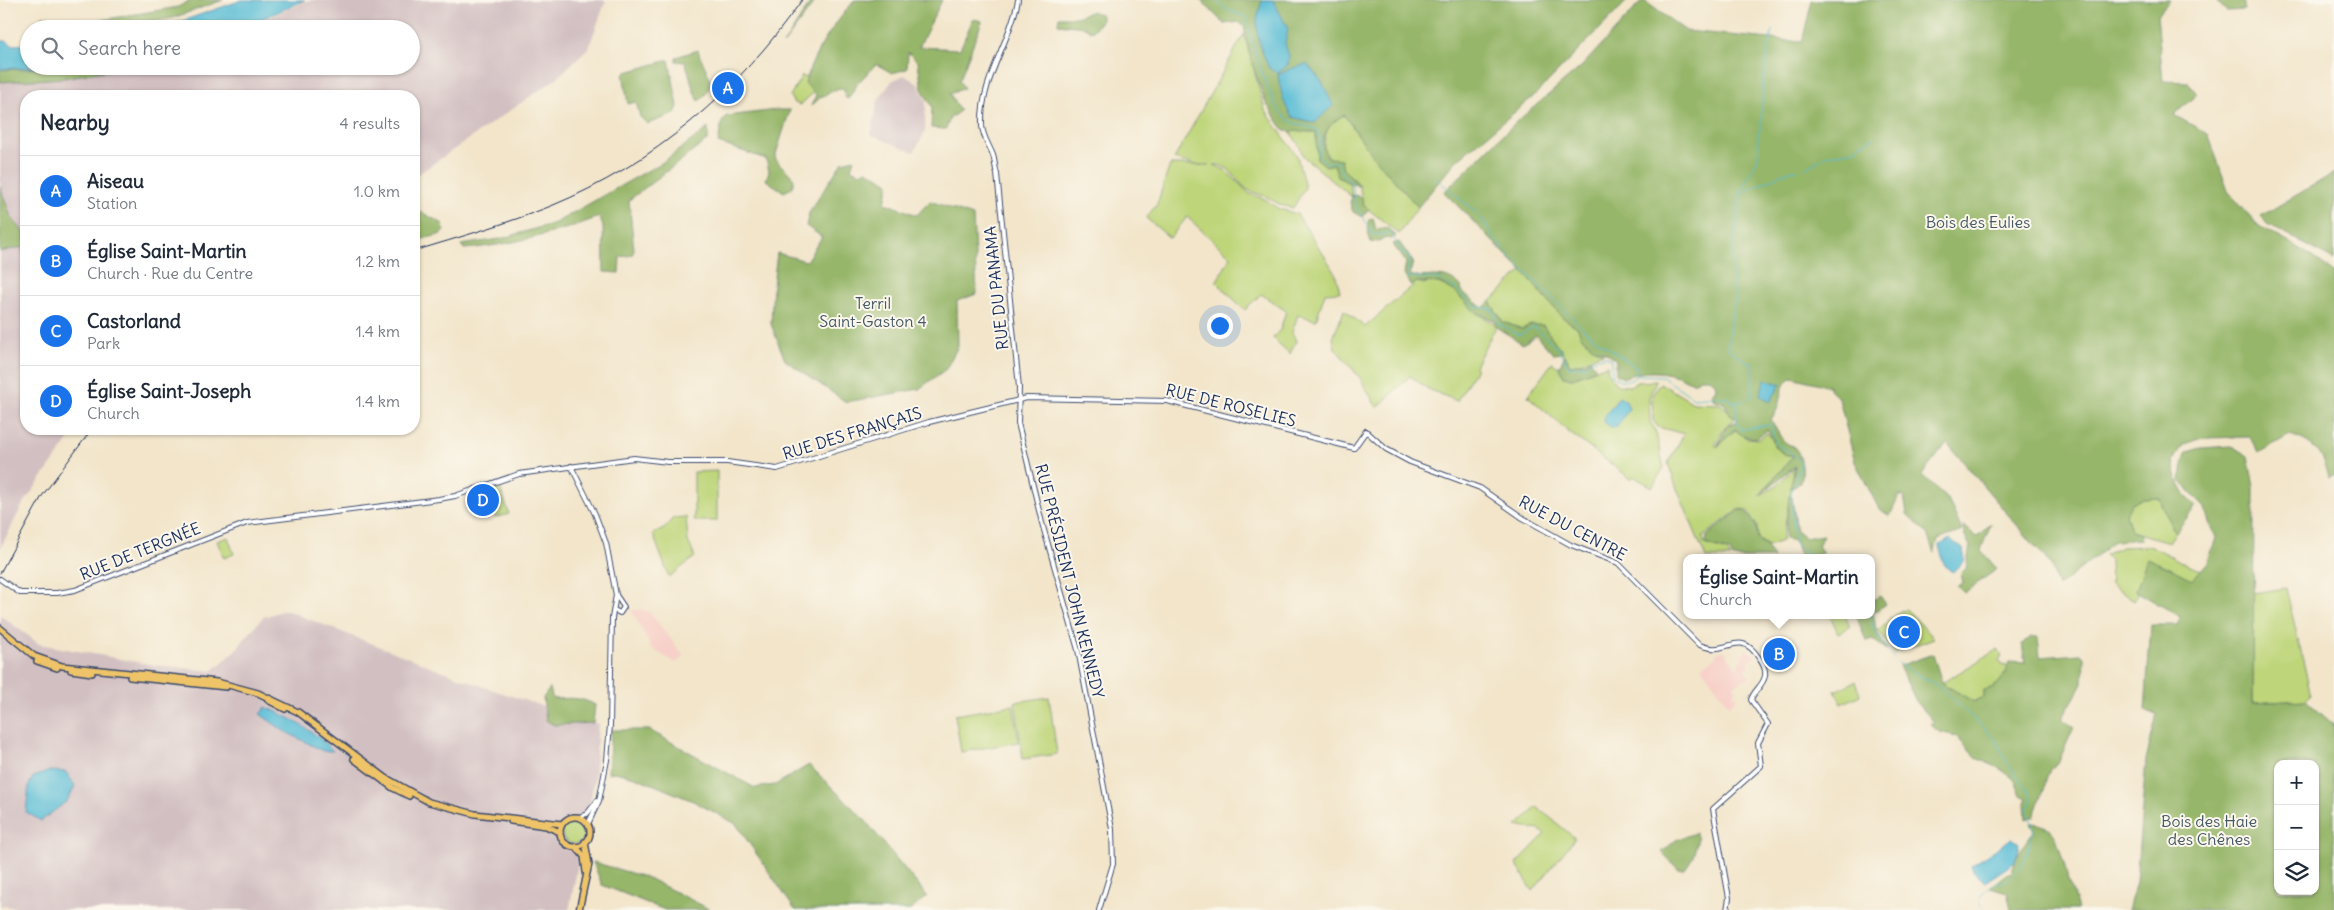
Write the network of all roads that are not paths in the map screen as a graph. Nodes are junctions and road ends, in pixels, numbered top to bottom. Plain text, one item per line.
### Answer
1 (1018, 0) edge
2 (1019, 399) junction
3 (1366, 431) joint
4 (571, 466) junction
5 (289, 517) joint
6 (1, 580) edge
7 (616, 595) junction
8 (620, 602) junction
9 (614, 604) junction
10 (616, 612) junction
11 (0, 629) edge
12 (222, 685) junction
13 (601, 792) junction
14 (579, 817) junction
15 (562, 824) junction
16 (588, 824) junction
17 (560, 832) junction
18 (585, 842) junction
19 (576, 847) junction
20 (586, 873) junction
21 (579, 910) edge
22 (1099, 910) edge
23 (1727, 910) edge

1 - 2 street, RUE DU PANAMA
2 - 3 street, RUE DE ROSELIES
2 - 4 street, RUE DES FRANÇAIS
2 - 22 street, RUE PRÉSIDENT JOHN KENNEDY
3 - 23 street, RUE DU CENTRE
4 - 5 street, RUE DES FRANÇAIS
4 - 7 street
5 - 6 street, RUE DE TERGNÉE
7 - 8 street
7 - 9 street
8 - 9 street
8 - 10 street
9 - 10 street
10 - 13 street
11 - 12 main road
12 - 15 main road
12 - 17 main road
13 - 14 street
13 - 16 street
14 - 15 main road
14 - 16 main road
15 - 17 main road
16 - 18 main road
17 - 19 main road
18 - 19 main road
18 - 20 main road
19 - 20 main road
20 - 21 main road

